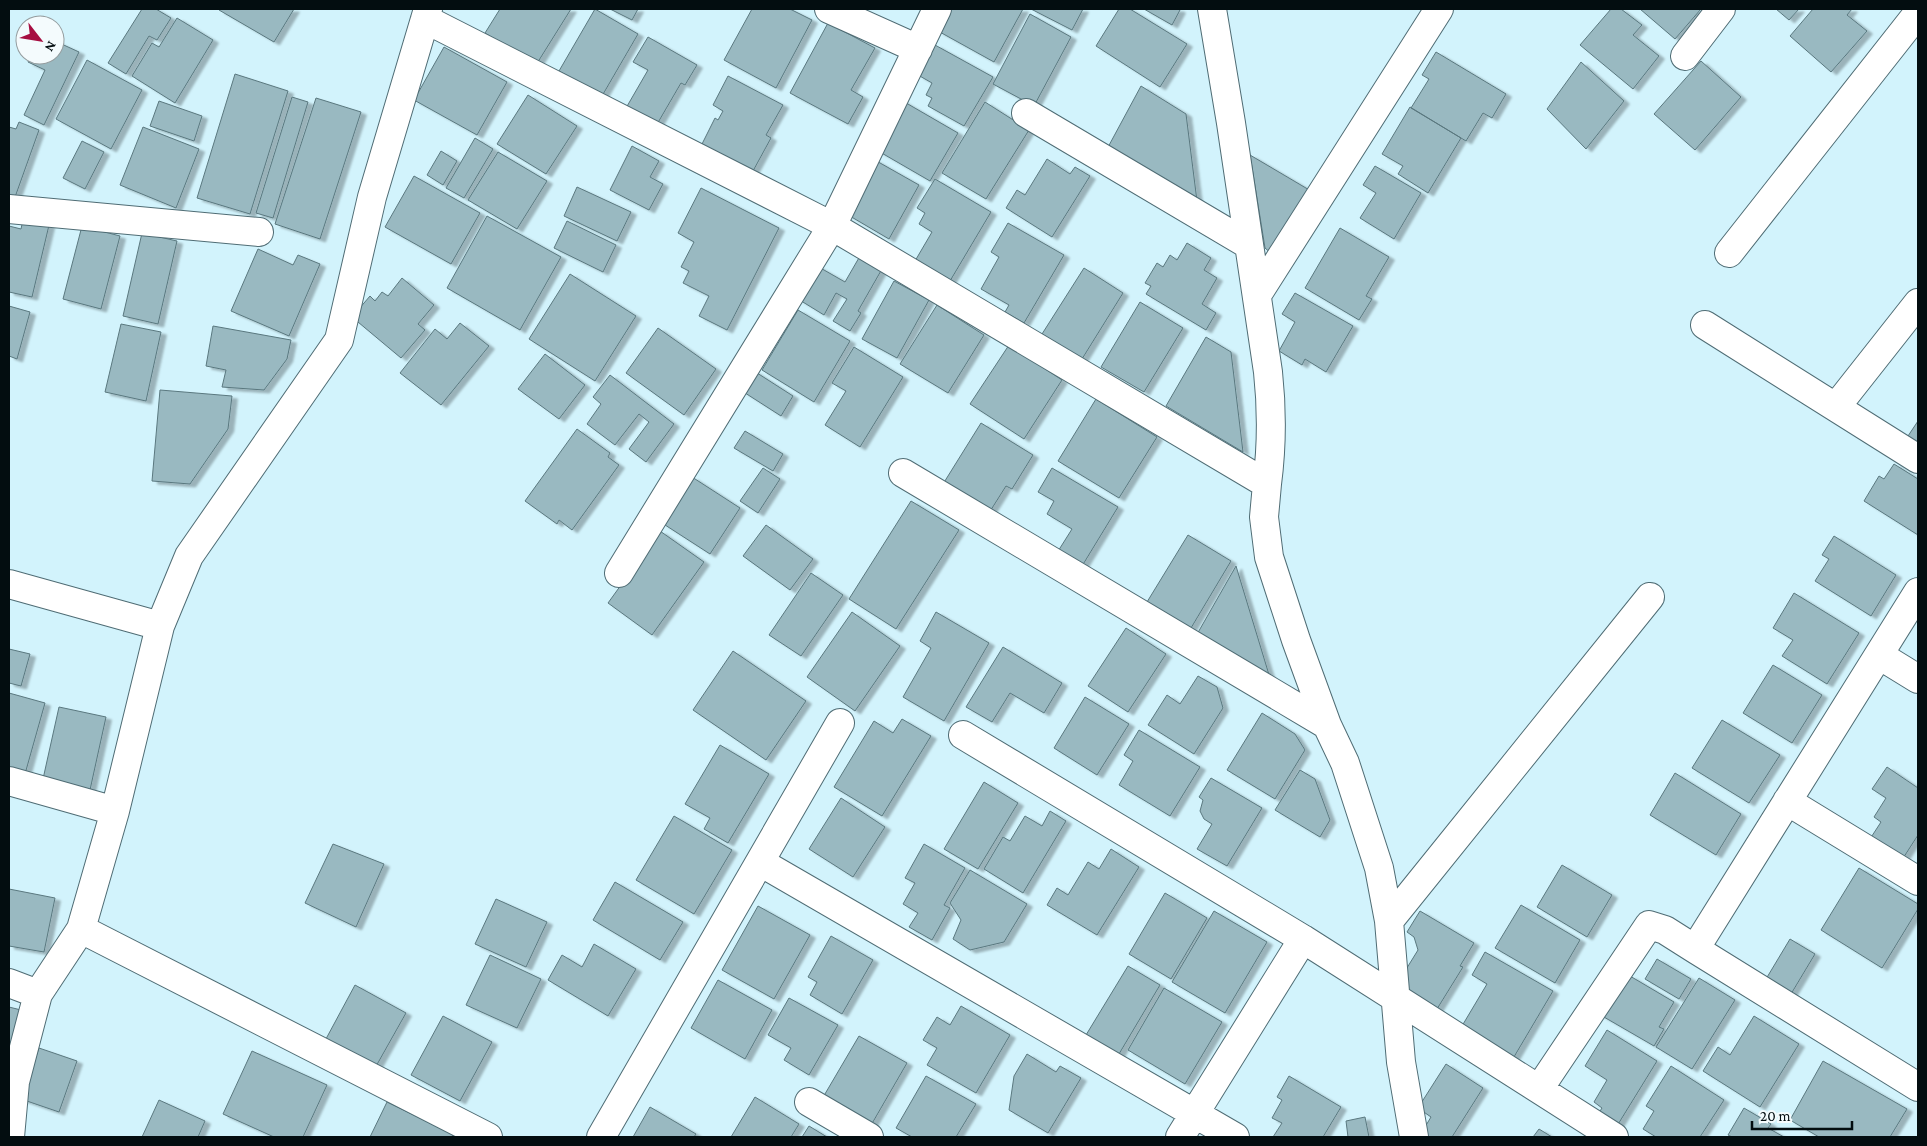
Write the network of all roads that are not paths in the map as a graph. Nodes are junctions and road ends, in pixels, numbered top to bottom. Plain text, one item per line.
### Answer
1 (829, 9) edge
2 (937, 9) edge
3 (1212, 9) edge
4 (1439, 9) edge
5 (1721, 9) edge
6 (1918, 13) edge
7 (427, 14) edge
8 (918, 49) junction
9 (1686, 56) dead end
10 (1026, 113) dead end
11 (9, 209) edge
12 (832, 226) junction
13 (258, 232) dead end
14 (1249, 245) junction
15 (1729, 253) dead end
16 (1257, 295) junction
17 (1918, 303) edge
18 (1705, 325) dead end
19 (1836, 407) junction
20 (1918, 458) edge
21 (903, 473) dead end
22 (1267, 484) junction
23 (619, 572) dead end
24 (9, 584) edge
25 (1918, 592) edge
26 (1650, 597) dead end
27 (160, 626) junction
28 (1879, 655) junction
29 (1918, 679) edge
30 (840, 723) dead end
31 (1328, 725) junction
32 (963, 735) dead end
33 (9, 781) edge
34 (1787, 801) junction
35 (115, 811) junction
36 (760, 862) junction
37 (1918, 882) edge
38 (1389, 921) junction
39 (81, 929) junction
40 (1303, 939) junction
41 (1695, 948) junction
42 (9, 983) edge
43 (38, 994) junction
44 (1395, 998) junction
45 (1918, 1087) edge
46 (1539, 1089) junction
47 (809, 1102) dead end
48 (1194, 1112) junction
49 (10, 1137) edge
50 (488, 1137) edge
51 (601, 1137) edge
52 (869, 1137) edge
53 (1180, 1137) edge
54 (1235, 1137) edge
55 (1414, 1137) edge
56 (1614, 1137) edge

1 - 8 street
2 - 8 street
3 - 14 street
4 - 16 street
5 - 9 street
6 - 15 street
7 - 12 street
7 - 27 street
8 - 12 street
10 - 14 street
11 - 13 street
12 - 22 street
12 - 23 street
14 - 16 street
16 - 22 street
17 - 19 street
18 - 19 street
19 - 20 street
21 - 31 street
22 - 31 street
24 - 27 street
25 - 28 street
26 - 38 street
27 - 35 street
28 - 29 street
28 - 34 street
30 - 36 street
31 - 38 street
32 - 40 street
33 - 35 street
34 - 37 street
34 - 41 street
35 - 39 street
36 - 48 street
36 - 51 street
38 - 44 street
39 - 43 street
39 - 50 street
40 - 44 street
40 - 48 street
41 - 45 street
41 - 46 street
42 - 43 street
43 - 49 street
44 - 46 street
44 - 55 street
46 - 56 street
47 - 52 street
48 - 53 street
48 - 54 street

